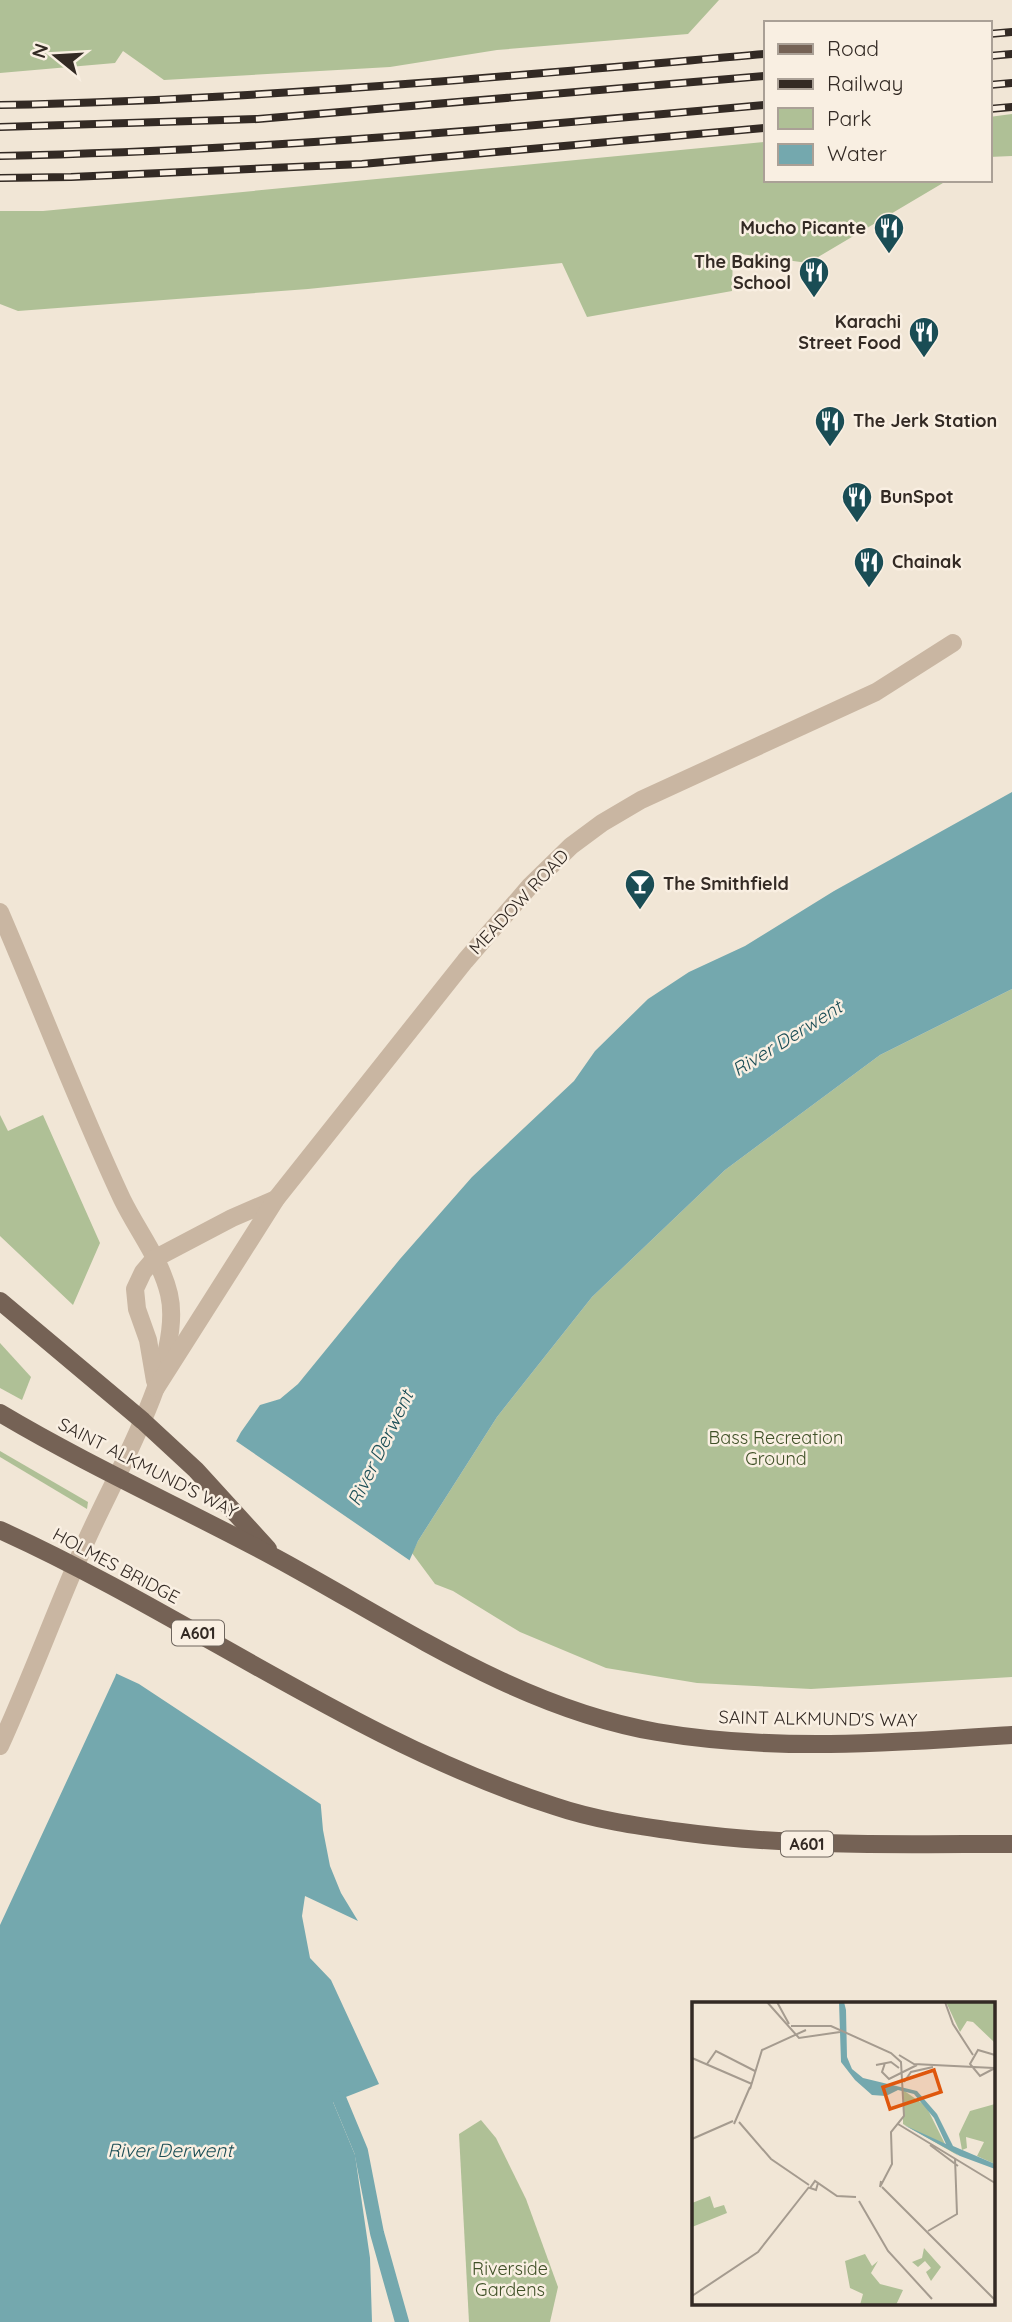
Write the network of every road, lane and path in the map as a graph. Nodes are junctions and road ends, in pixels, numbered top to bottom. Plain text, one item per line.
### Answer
1 (953, 643) dead end
2 (0, 912) edge
3 (275, 1199) junction
4 (154, 1259) junction
5 (2, 1302) edge
6 (156, 1388) junction
7 (0, 1413) edge
8 (0, 1530) edge
9 (278, 1559) junction
10 (1012, 1735) edge
11 (0, 1746) edge
12 (1012, 1844) edge

1 - 3 street, MEADOW ROAD
2 - 4 street, MEADOW ROAD
3 - 4 street, MEADOW ROAD
3 - 6 street, MEADOW ROAD
4 - 6 street, MEADOW ROAD
4 - 6 street, MEADOW ROAD
5 - 9 main road
6 - 11 street, MEADOW ROAD
7 - 9 main road, SAINT ALKMUND'S WAY
8 - 12 main road, HOLMES BRIDGE / A601
9 - 10 main road, SAINT ALKMUND'S WAY

